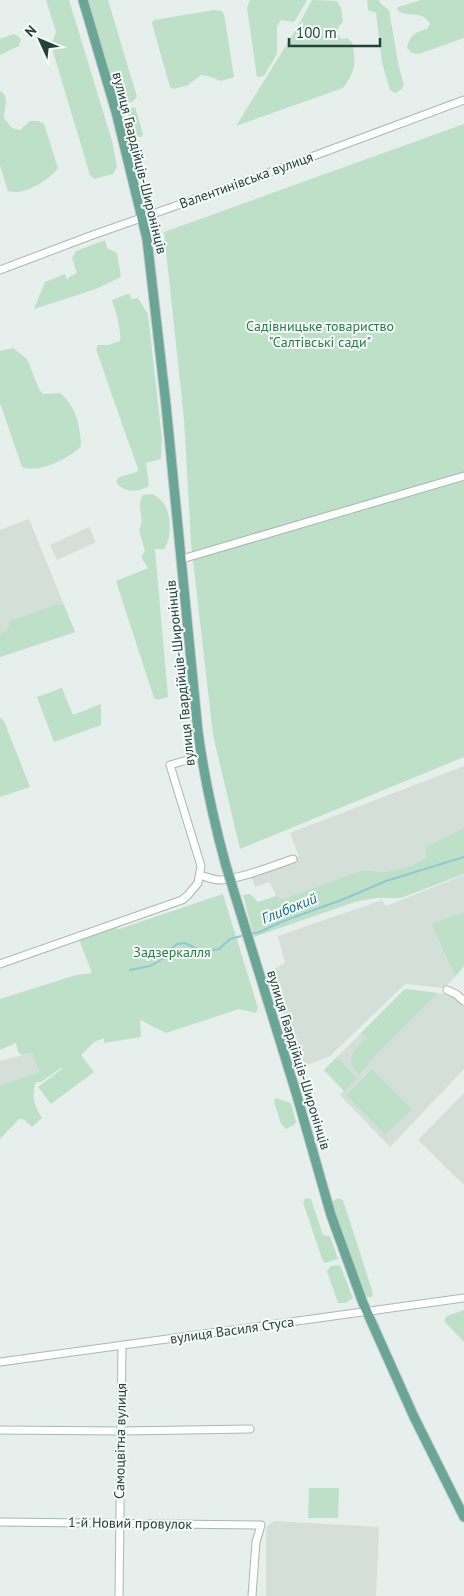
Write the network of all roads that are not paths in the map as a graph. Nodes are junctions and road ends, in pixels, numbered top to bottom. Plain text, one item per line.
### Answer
1 (82, 0) edge
2 (464, 100) edge
3 (142, 217) junction
4 (0, 270) edge
5 (464, 476) edge
6 (182, 559) junction
7 (201, 756) junction
8 (293, 858) dead end
9 (200, 875) junction
10 (0, 964) edge
11 (447, 990) dead end
12 (464, 1001) edge
13 (464, 1298) edge
14 (366, 1312) junction
15 (122, 1345) junction
16 (0, 1362) edge
17 (250, 1429) dead end
18 (0, 1430) edge
19 (121, 1432) junction
20 (464, 1517) edge
21 (0, 1522) edge
22 (119, 1522) junction
23 (119, 1596) edge
24 (252, 1596) edge

1 - 3 main road, вулиця Гвардійців-Широнінців
2 - 3 street, Валентинівська вулиця
3 - 4 street, Валентинівська вулиця
3 - 6 main road, вулиця Гвардійців-Широнінців
5 - 6 street
6 - 7 main road, вулиця Гвардійців-Широнінців
7 - 9 street
7 - 14 main road, вулиця Гвардійців-Широнінців, bridge
8 - 9 street
9 - 10 street
11 - 12 street
13 - 14 street, вулиця Василя Стуса
14 - 15 street, вулиця Василя Стуса
14 - 20 main road, вулиця Гвардійців-Широнінців
15 - 16 street, вулиця Василя Стуса
15 - 19 street, Самоцвітна вулиця
17 - 19 street
18 - 19 street
19 - 22 street, Самоцвітна вулиця
21 - 22 street, 1-й Новий провулок
22 - 23 street, Самоцвітна вулиця
22 - 24 street, 1-й Новий провулок

